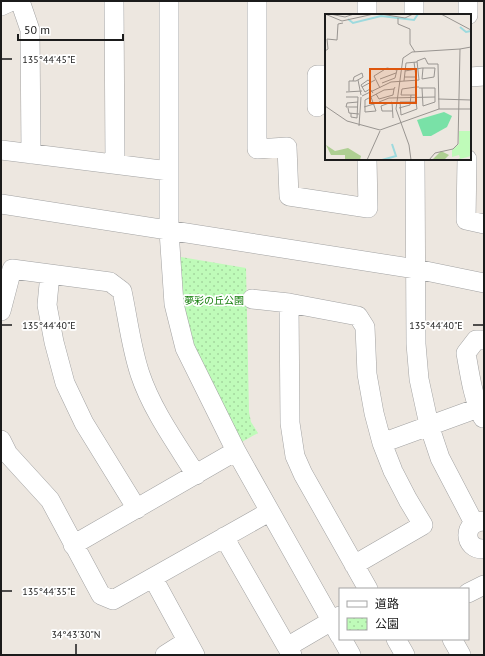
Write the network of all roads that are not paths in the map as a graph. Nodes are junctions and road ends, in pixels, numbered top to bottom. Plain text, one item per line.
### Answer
1 (12, 1) edge
2 (20, 1) edge
3 (114, 1) edge
4 (169, 1) edge
5 (257, 1) edge
6 (367, 1) edge
7 (414, 1) edge
8 (468, 1) edge
9 (1, 6) edge
10 (367, 14) edge
11 (414, 14) edge
12 (468, 14) edge
13 (325, 75) edge
14 (484, 76) edge
15 (471, 77) edge
16 (317, 107) dead end
17 (1, 150) edge
18 (31, 154) junction
19 (368, 160) edge
20 (415, 160) edge
21 (467, 160) edge
22 (115, 164) junction
23 (169, 171) junction
24 (1, 204) edge
25 (484, 224) edge
26 (169, 231) junction
27 (416, 269) junction
28 (50, 274) junction
29 (484, 283) edge
30 (252, 299) dead end
31 (289, 303) junction
32 (1, 311) edge
33 (484, 340) edge
34 (482, 412) edge
35 (429, 425) junction
36 (1, 440) edge
37 (382, 443) junction
38 (236, 451) junction
39 (196, 475) junction
40 (137, 509) junction
41 (269, 512) junction
42 (479, 522) edge
43 (224, 537) junction
44 (73, 545) junction
45 (484, 549) edge
46 (354, 565) junction
47 (153, 578) junction
48 (484, 585) edge
49 (367, 588) edge
50 (469, 592) edge
51 (337, 625) edge
52 (343, 640) edge
53 (397, 640) edge
54 (453, 640) edge
55 (191, 648) edge
56 (289, 651) edge
57 (165, 655) edge
58 (351, 655) edge
59 (405, 655) edge
60 (461, 655) edge

1 - 9 street
2 - 18 street
3 - 22 street
4 - 23 street
5 - 19 street
6 - 10 street
7 - 11 street
8 - 12 street
13 - 16 street
14 - 15 street
17 - 18 street
18 - 22 street
20 - 27 street
21 - 25 street
22 - 23 street
23 - 26 street
24 - 26 street
26 - 27 street
26 - 38 street
27 - 29 street
27 - 35 street
28 - 32 street
28 - 39 street
28 - 40 street
30 - 31 street
31 - 37 street
31 - 46 street
33 - 34 street
34 - 35 street
35 - 37 street
35 - 42 street
36 - 44 street
37 - 46 street
38 - 39 street
38 - 41 street
39 - 40 street
40 - 44 street
41 - 43 street
41 - 51 street
42 - 45 street
43 - 47 street
43 - 56 street
44 - 47 street
46 - 49 street
47 - 55 street
48 - 50 street
51 - 56 street
52 - 58 street
53 - 59 street
54 - 60 street
55 - 57 street

